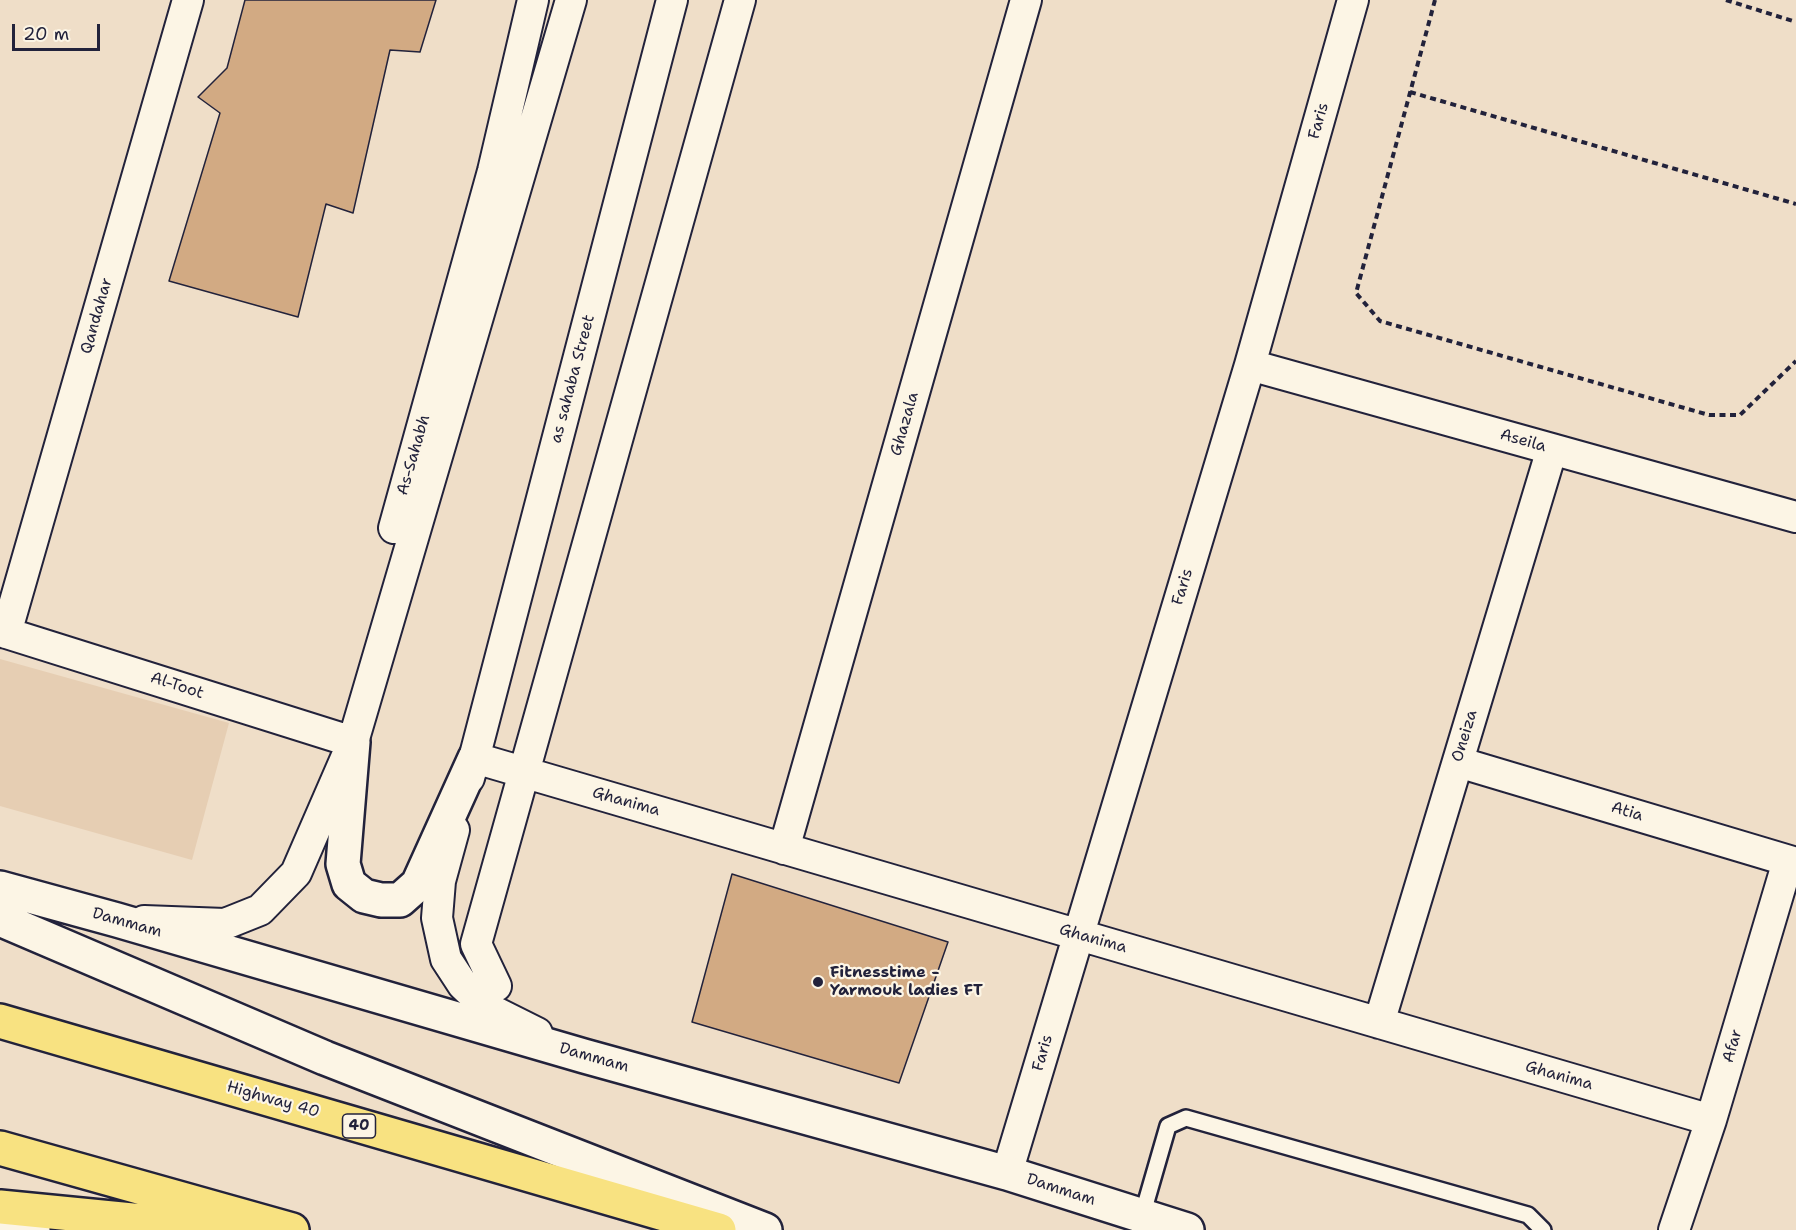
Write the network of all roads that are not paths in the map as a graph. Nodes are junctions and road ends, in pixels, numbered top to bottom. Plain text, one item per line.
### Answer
1 (188, 0) edge
2 (533, 0) edge
3 (570, 0) edge
4 (681, 0) edge
5 (740, 0) edge
6 (1026, 0) edge
7 (1353, 0) edge
8 (668, 13) edge
9 (493, 171) junction
10 (485, 288) junction
11 (1250, 365) junction
12 (1552, 449) junction
13 (1796, 517) edge
14 (3, 632) edge
15 (353, 742) junction
16 (475, 758) junction
17 (1458, 762) junction
18 (524, 772) junction
19 (784, 849) junction
20 (1792, 862) edge
21 (0, 888) edge
22 (0, 919) edge
23 (117, 920) junction
24 (1077, 935) junction
25 (496, 986) dead end
26 (0, 1021) edge
27 (1379, 1023) junction
28 (584, 1056) junction
29 (1711, 1120) junction
30 (0, 1148) edge
31 (1007, 1173) junction
32 (0, 1207) edge
33 (1142, 1216) junction
34 (0, 1221) edge
35 (33, 1230) edge
36 (238, 1230) edge
37 (292, 1230) edge
38 (719, 1230) edge
39 (765, 1230) edge
40 (1186, 1230) edge
41 (1543, 1230) edge
42 (1674, 1230) edge

1 - 14 street, Qandahar
2 - 9 street, As-Sahabh
3 - 10 street
4 - 8 street
5 - 18 street
6 - 19 street, Ghazala
7 - 11 street, Faris
8 - 16 street, as sahaba Street
9 - 10 street, As-Sahabh
9 - 15 street, As-Sahabh
10 - 15 street
11 - 12 street, Aseila
11 - 24 street, Faris
12 - 13 street, Aseila
12 - 17 street, Oneiza
14 - 15 street, Al-Toot
15 - 16 street
15 - 23 street
16 - 18 street, Ghanima
16 - 28 street, as sahaba Street
17 - 20 street, Atia
17 - 27 street, Oneiza
18 - 19 street, Ghanima
18 - 25 street
19 - 24 street, Ghanima
20 - 29 street, Afar
21 - 23 street, Dammam
22 - 39 street
23 - 28 street, Dammam
24 - 27 street, Ghanima
24 - 31 street, Faris
26 - 38 highway, Highway 40 / 40
27 - 29 street, Ghanima
28 - 31 street, Dammam
29 - 42 street, Afar
30 - 37 highway
31 - 33 street, Dammam
32 - 36 highway
33 - 40 street, Dammam
33 - 41 lane
34 - 35 street

